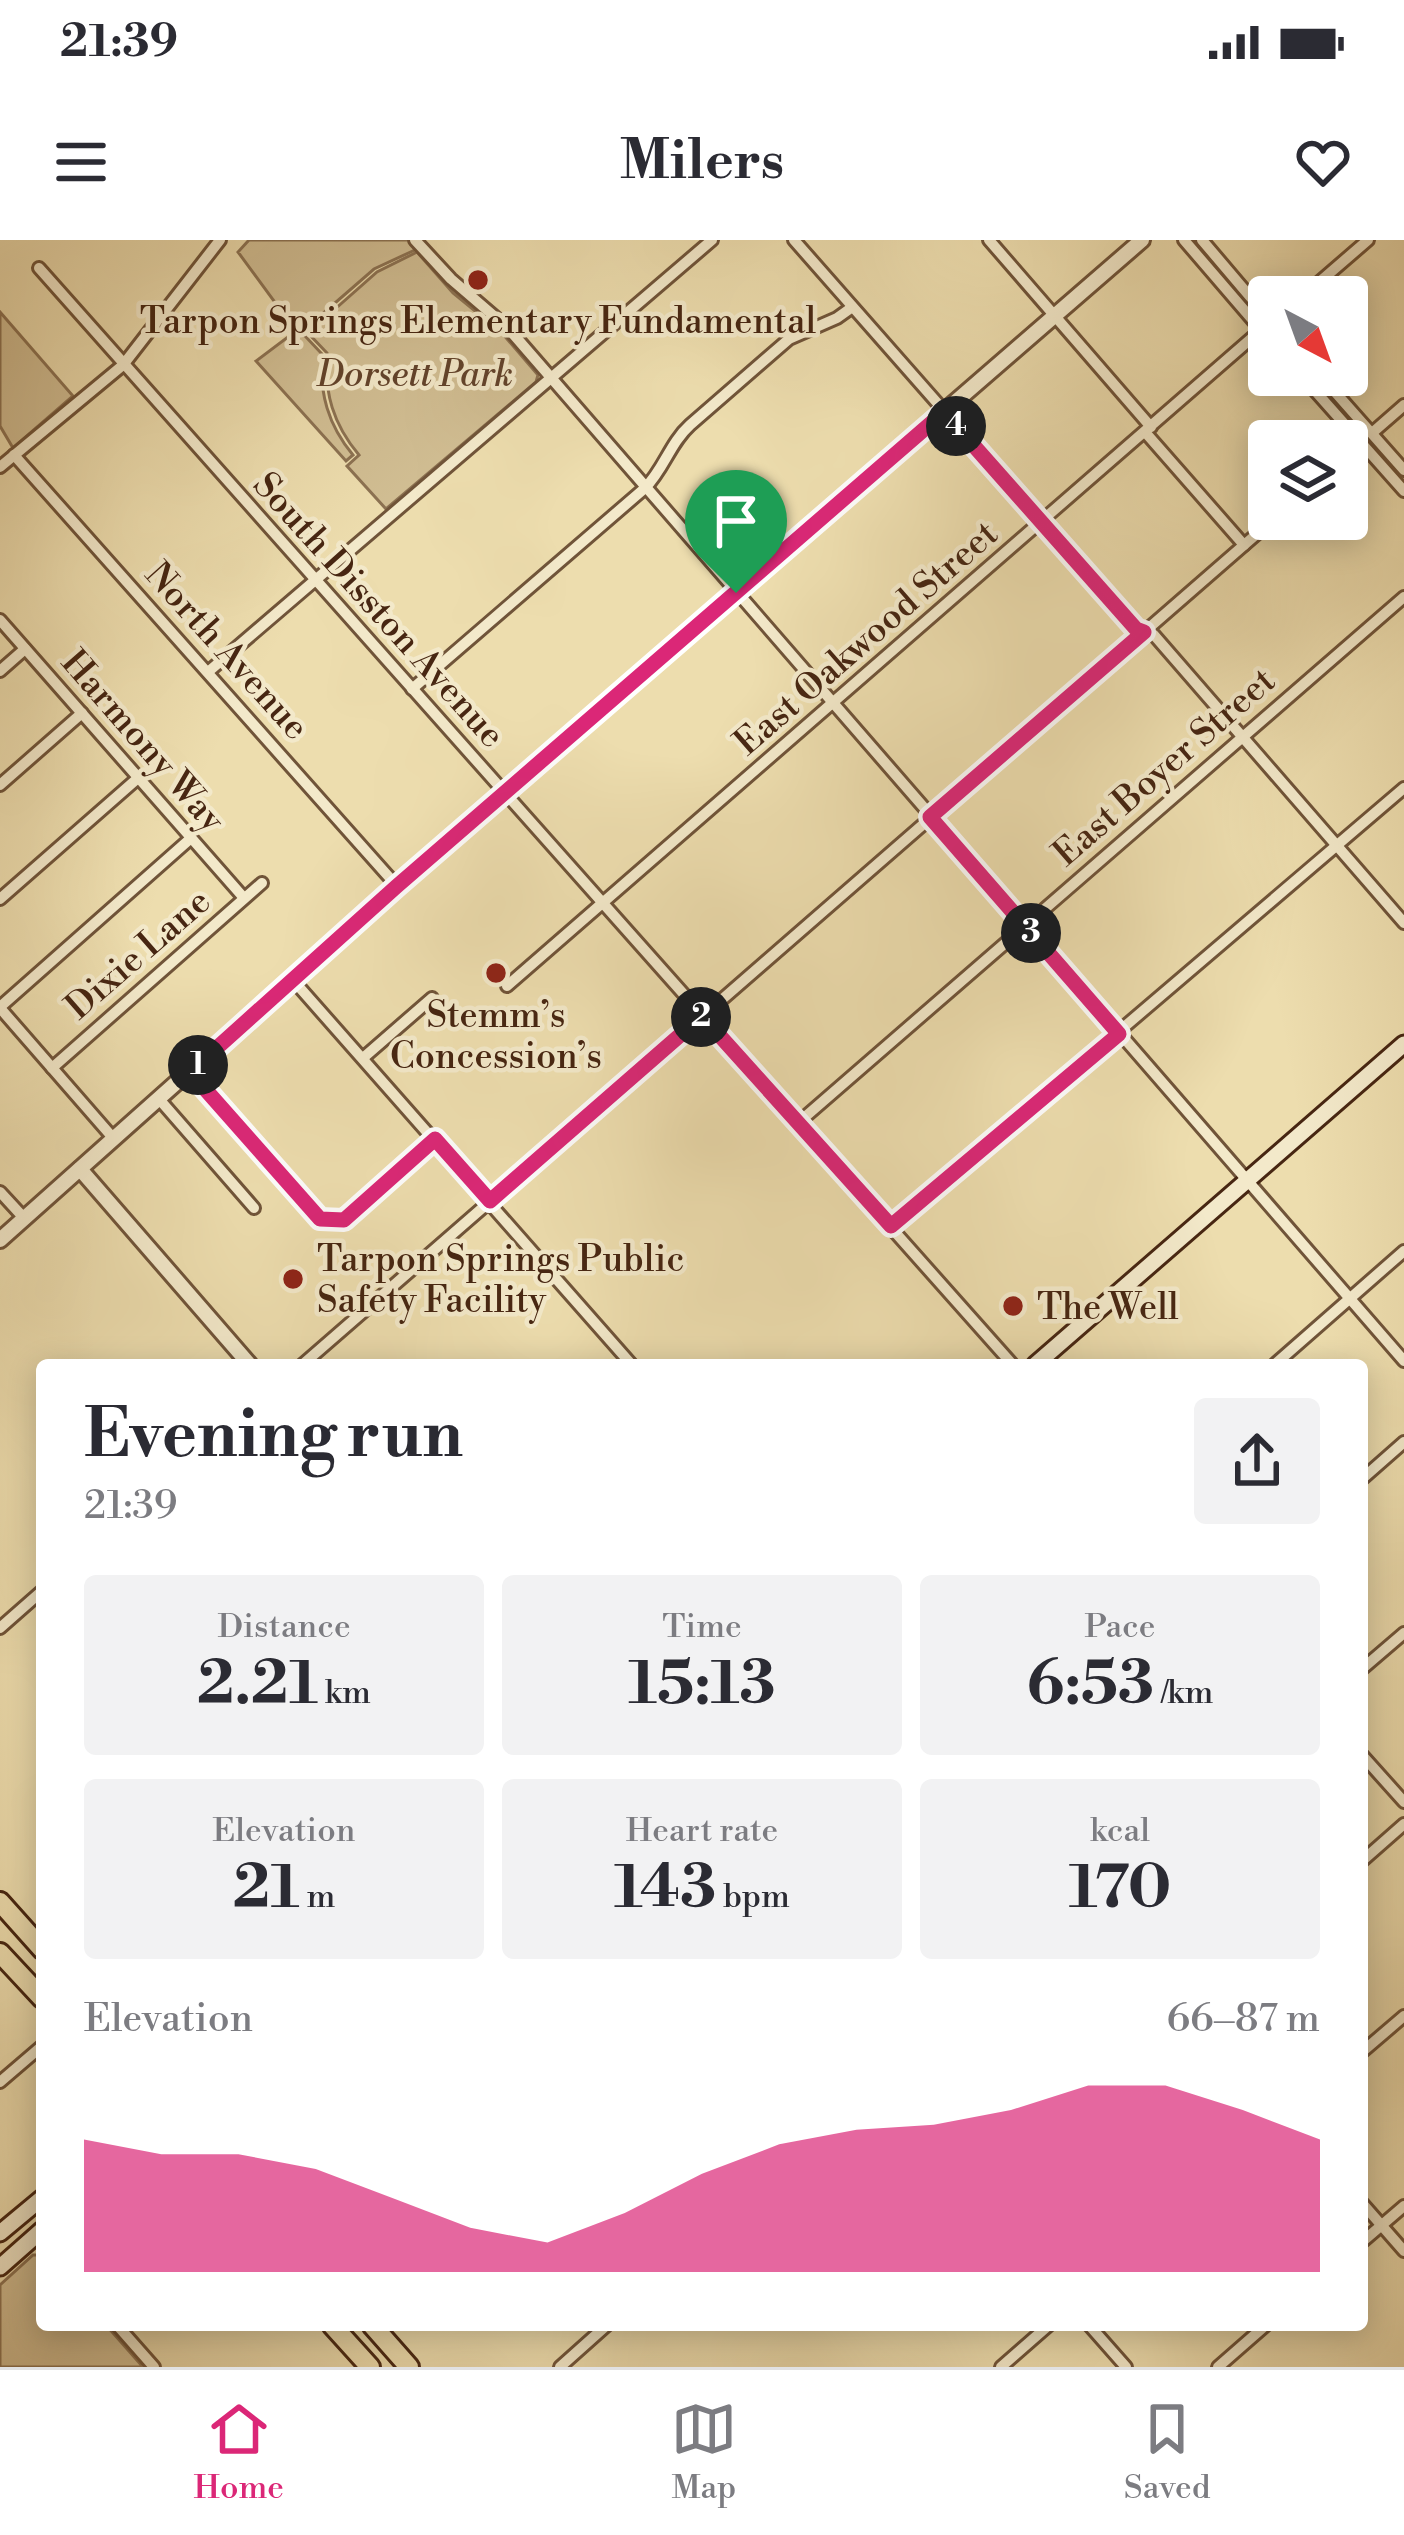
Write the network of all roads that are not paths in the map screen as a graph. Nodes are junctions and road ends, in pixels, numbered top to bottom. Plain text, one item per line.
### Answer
1 (220, 240) edge
2 (416, 240) edge
3 (712, 240) edge
4 (794, 240) edge
5 (989, 240) edge
6 (1142, 240) edge
7 (1184, 240) edge
8 (1202, 240) edge
9 (1368, 240) edge
10 (39, 268) dead end
11 (1326, 276) edge
12 (1248, 304) edge
13 (851, 308) junction
14 (1248, 309) edge
15 (1054, 316) junction
16 (1248, 344) edge
17 (123, 365) junction
18 (550, 377) junction
19 (1320, 396) edge
20 (1338, 396) edge
21 (1404, 405) edge
22 (944, 412) junction
23 (1341, 420) edge
24 (1148, 429) junction
25 (1372, 433) junction
26 (1368, 450) edge
27 (14, 454) junction
28 (0, 466) edge
29 (1404, 470) edge
30 (645, 488) junction
31 (1404, 491) edge
32 (1042, 522) junction
33 (1250, 540) edge
34 (1244, 545) junction
35 (314, 579) junction
36 (736, 593) junction
37 (1402, 603) edge
38 (0, 620) edge
39 (1144, 632) junction
40 (25, 649) junction
41 (0, 670) edge
42 (208, 673) junction
43 (412, 689) junction
44 (833, 705) junction
45 (82, 713) junction
46 (1242, 737) junction
47 (138, 778) junction
48 (0, 785) edge
49 (1404, 788) edge
50 (505, 795) junction
51 (930, 817) junction
52 (190, 839) junction
53 (1337, 846) junction
54 (262, 883) dead end
55 (397, 886) junction
56 (244, 898) junction
57 (0, 899) edge
58 (603, 905) junction
59 (1404, 923) edge
60 (1024, 926) junction
61 (293, 980) junction
62 (507, 986) dead end
63 (432, 998) dead end
64 (0, 1007) edge
65 (702, 1016) junction
66 (1119, 1034) junction
67 (1404, 1044) edge
68 (363, 1058) junction
69 (52, 1068) junction
70 (190, 1072) junction
71 (159, 1099) junction
72 (798, 1123) junction
73 (114, 1139) junction
74 (435, 1139) junction
75 (80, 1169) junction
76 (1248, 1181) junction
77 (0, 1192) edge
78 (490, 1201) junction
79 (254, 1208) dead end
80 (24, 1219) junction
81 (891, 1226) junction
82 (0, 1240) edge
83 (1404, 1251) edge
84 (1350, 1298) junction
85 (245, 1359) edge
86 (309, 1359) edge
87 (627, 1359) edge
88 (1008, 1359) edge
89 (1043, 1359) edge
90 (1281, 1359) edge
91 (1404, 1360) edge
92 (1404, 1442) edge
93 (1368, 1474) edge
94 (36, 1596) edge
95 (0, 1628) edge
96 (1404, 1633) edge
97 (1368, 1664) edge
98 (1368, 1762) edge
99 (1404, 1802) edge
100 (1404, 1824) edge
101 (1368, 1856) edge
102 (0, 1903) edge
103 (36, 1942) edge
104 (0, 1953) edge
105 (36, 1992) edge
106 (1404, 2016) edge
107 (1368, 2048) edge
108 (36, 2051) edge
109 (0, 2082) edge
110 (36, 2203) edge
111 (1404, 2206) edge
112 (1368, 2210) edge
113 (1382, 2225) junction
114 (0, 2233) edge
115 (36, 2237) edge
116 (1368, 2237) edge
117 (1404, 2251) edge
118 (0, 2267) edge
119 (122, 2331) edge
120 (337, 2331) edge
121 (377, 2331) edge
122 (600, 2331) edge
123 (1042, 2331) edge
124 (1094, 2331) edge
125 (1259, 2331) edge
126 (154, 2367) edge
127 (370, 2367) edge
128 (409, 2367) edge
129 (560, 2367) edge
130 (1001, 2367) edge
131 (1126, 2367) edge
132 (1218, 2367) edge

1 - 17 street
2 - 18 street
3 - 18 street
4 - 13 street
5 - 15 street
6 - 15 street
7 - 14 street
8 - 12 street
9 - 11 street
10 - 17 street, South Disston Avenue
13 - 22 street
13 - 30 street
15 - 22 street
15 - 24 street
16 - 24 street, East Oakwood Street
17 - 27 street
17 - 35 street, South Disston Avenue
18 - 30 street
18 - 35 street
19 - 23 street
20 - 25 street
21 - 25 street
22 - 32 street
22 - 36 street
24 - 32 street, East Oakwood Street
24 - 34 street
25 - 29 street
26 - 31 street
27 - 28 street
27 - 42 street, North Avenue
30 - 36 street
30 - 43 street
32 - 39 street
32 - 44 street, East Oakwood Street
33 - 34 street
34 - 39 street
35 - 42 street
35 - 43 street, South Disston Avenue
36 - 44 street
36 - 50 street
37 - 46 street, East Boyer Street
38 - 40 street, Harmony Way
39 - 46 street
39 - 51 street
40 - 41 street
40 - 45 street, Harmony Way
42 - 55 street, North Avenue
43 - 50 street, South Disston Avenue
44 - 51 street
44 - 58 street, East Oakwood Street
45 - 47 street, Harmony Way
45 - 48 street
46 - 53 street
46 - 60 street, East Boyer Street
47 - 52 street, Harmony Way
47 - 57 street
49 - 53 street
50 - 55 street
50 - 58 street, South Disston Avenue
51 - 60 street
51 - 65 street
52 - 56 street, Harmony Way
52 - 64 street
53 - 59 street
53 - 66 street
54 - 56 street, Dixie Lane
55 - 61 street
56 - 69 street, Dixie Lane
58 - 62 street, East Oakwood Street
58 - 65 street, South Disston Avenue
60 - 66 street
60 - 72 street, East Boyer Street
61 - 68 street
61 - 70 street
63 - 68 street
64 - 69 street
65 - 72 street, South Disston Avenue
65 - 78 street
66 - 76 street
66 - 81 street
67 - 76 main road
68 - 74 street
69 - 73 street
70 - 71 street
70 - 74 street
71 - 73 street
71 - 79 street
72 - 81 street, South Disston Avenue
73 - 75 street
74 - 78 street
75 - 80 street
75 - 85 street
76 - 84 street
76 - 89 main road
77 - 80 street
78 - 86 street
78 - 87 street
80 - 82 street
81 - 88 street, South Disston Avenue
83 - 84 street
84 - 90 street
84 - 91 street
92 - 93 street
94 - 95 street
96 - 97 street
98 - 99 street
100 - 101 street
102 - 103 highway
104 - 105 highway
106 - 107 street
108 - 109 street
110 - 114 main road
111 - 113 street
112 - 113 street
113 - 116 street
113 - 117 street
115 - 118 main road
119 - 126 street
120 - 127 highway
121 - 128 highway
122 - 129 street
123 - 130 street
124 - 131 street
125 - 132 street

